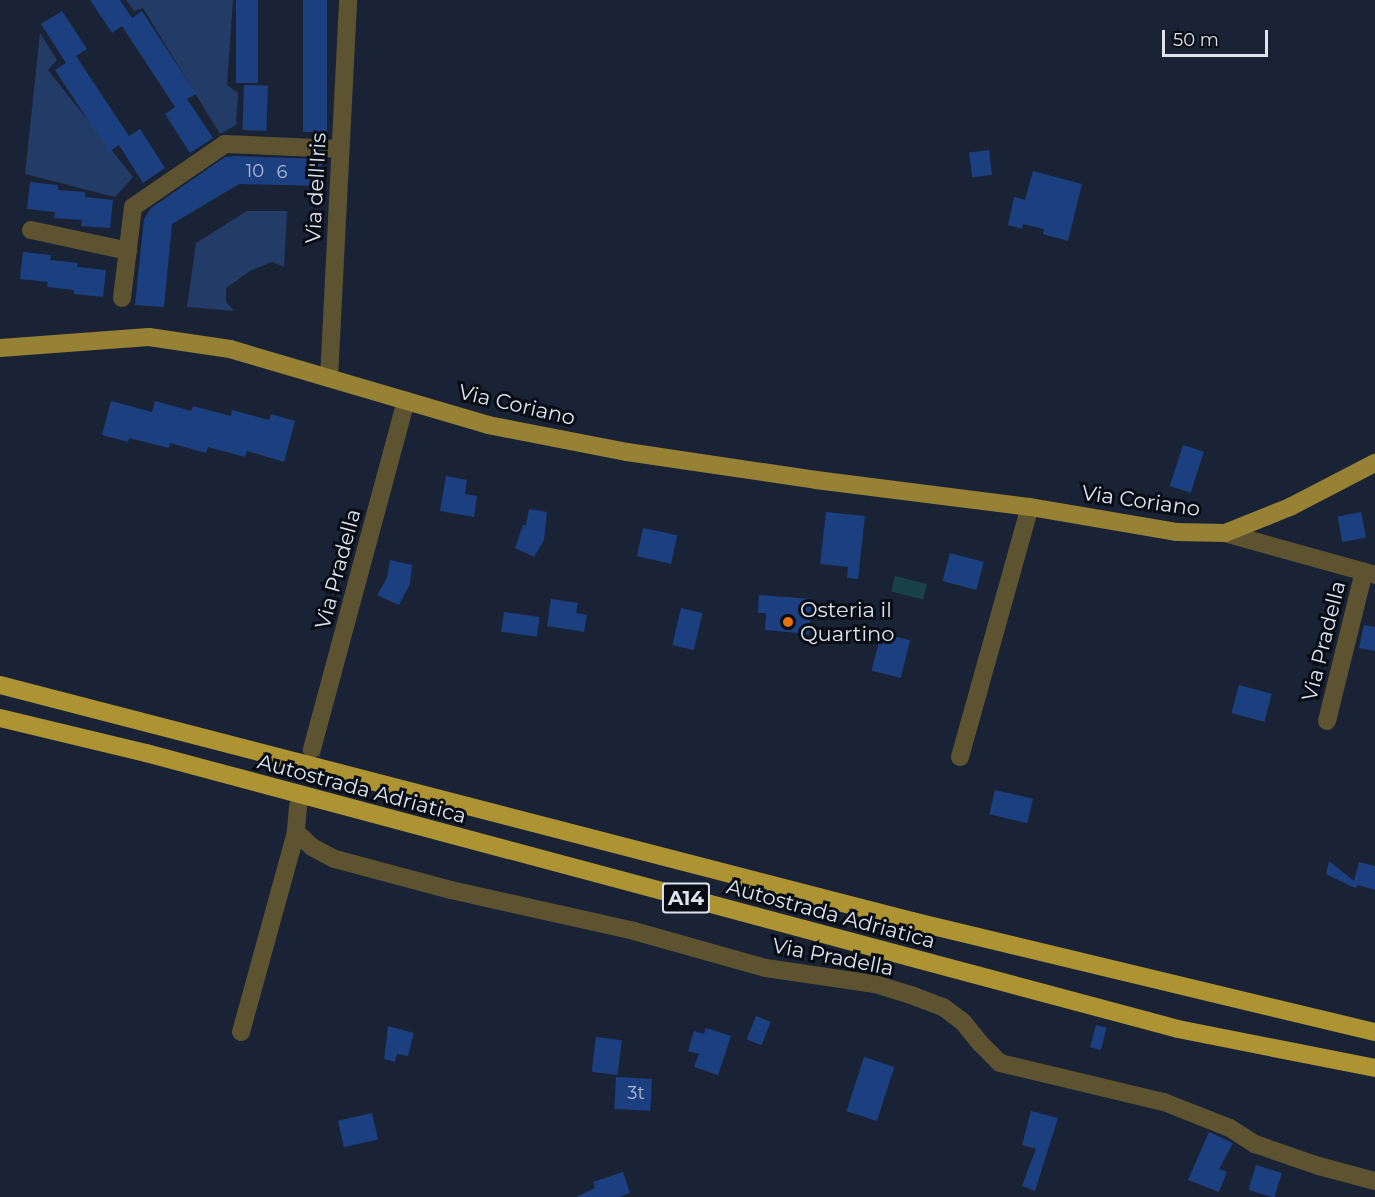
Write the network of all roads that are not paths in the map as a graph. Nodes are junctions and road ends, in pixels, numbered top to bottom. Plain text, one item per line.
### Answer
1 (348, 0) edge
2 (340, 149) junction
3 (31, 230) dead end
4 (128, 251) junction
5 (122, 298) dead end
6 (0, 348) edge
7 (328, 378) junction
8 (406, 400) junction
9 (1375, 463) edge
10 (1030, 507) junction
11 (1226, 533) junction
12 (1370, 574) edge
13 (0, 685) edge
14 (0, 718) edge
15 (1327, 721) dead end
16 (312, 750) tunnel mouth
17 (960, 758) dead end
18 (298, 807) tunnel mouth
19 (296, 832) junction
20 (241, 1032) dead end
21 (1375, 1032) edge
22 (1375, 1068) edge
23 (1375, 1181) edge

1 - 2 street, Via dell'Iris
2 - 4 street
2 - 7 street, Via dell'Iris
3 - 4 street
4 - 5 street
6 - 7 main road, Via Coriano
7 - 8 main road, Via Coriano
8 - 10 main road, Via Coriano
8 - 16 street, Via Pradella
9 - 11 main road, Via Coriano
10 - 11 main road, Via Coriano
10 - 17 street
11 - 12 street, Via Pradella
12 - 15 street, Via Pradella
13 - 21 highway, Autostrada Adriatica / A14
14 - 22 highway, Autostrada Adriatica / A14
18 - 19 street
19 - 20 street
19 - 23 street, Via Pradella

